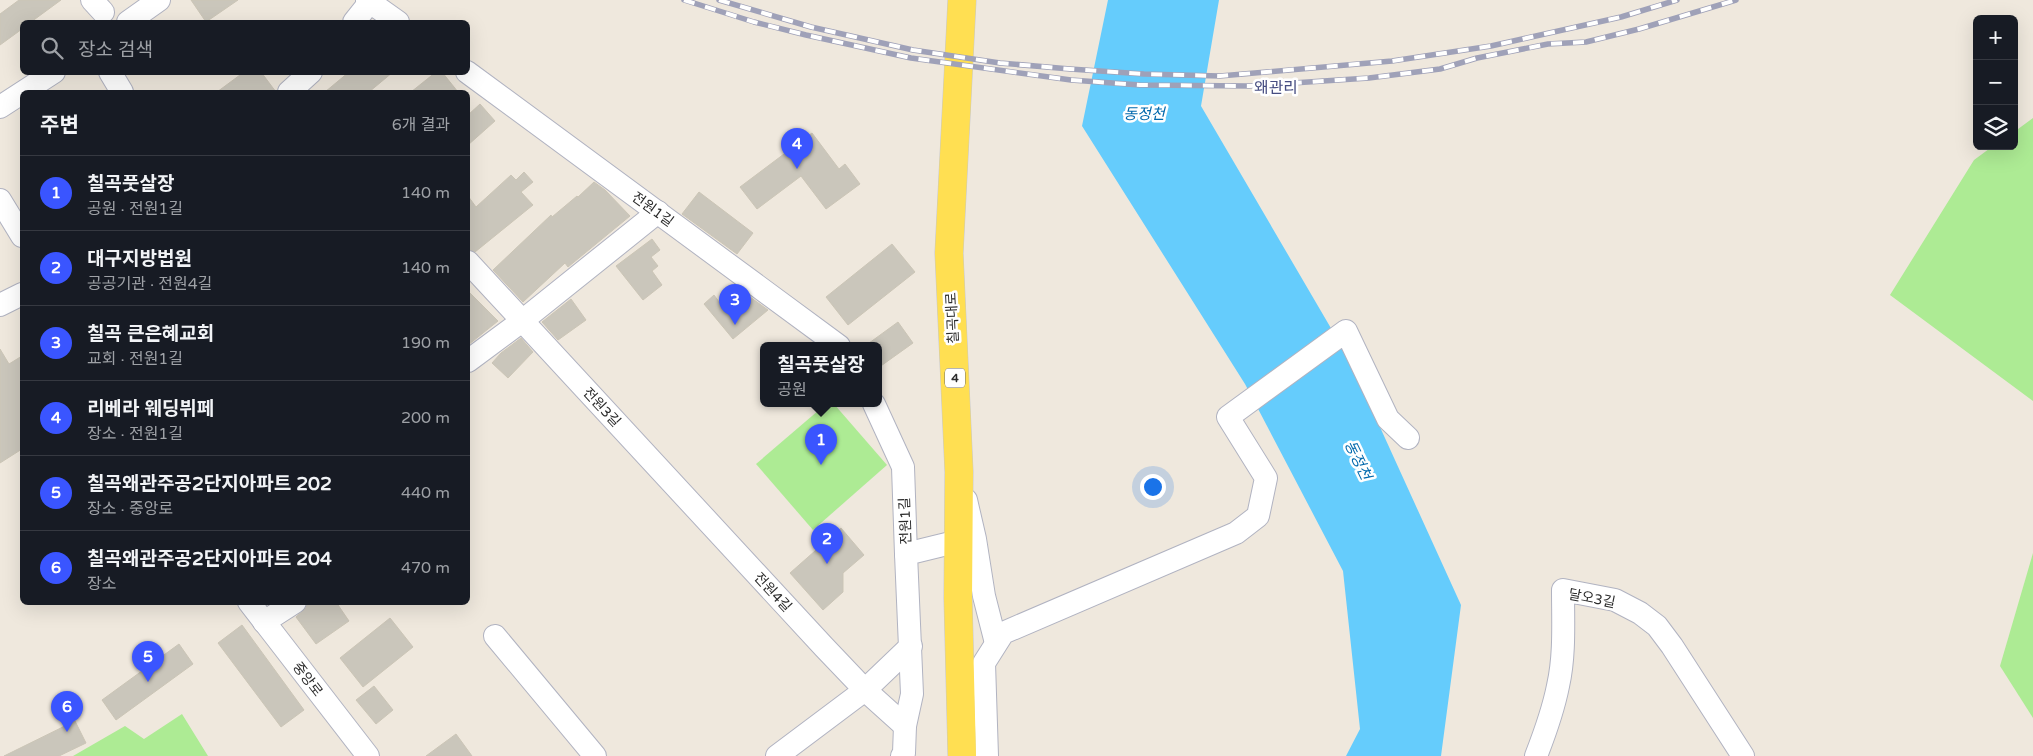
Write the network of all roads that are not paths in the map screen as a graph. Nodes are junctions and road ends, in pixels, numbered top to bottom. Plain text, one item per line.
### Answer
1 (160, 0) edge
2 (962, 0) edge
3 (369, 1) edge
4 (131, 20) edge
5 (355, 20) edge
6 (395, 20) edge
7 (470, 74) edge
8 (49, 75) edge
9 (112, 75) edge
10 (26, 90) edge
11 (121, 90) edge
12 (20, 94) edge
13 (0, 107) edge
14 (0, 200) edge
15 (658, 212) junction
16 (20, 233) edge
17 (470, 264) edge
18 (20, 295) edge
19 (0, 305) edge
20 (522, 321) junction
21 (834, 342) edge
22 (470, 360) edge
23 (875, 407) edge
24 (1408, 438) dead end
25 (959, 472) junction
26 (682, 494) joint
27 (958, 541) junction
28 (906, 554) junction
29 (251, 605) edge
30 (290, 605) edge
31 (264, 622) junction
32 (495, 636) dead end
33 (996, 644) junction
34 (911, 646) junction
35 (865, 690) junction
36 (905, 726) junction
37 (363, 754) edge
38 (595, 756) edge
39 (777, 756) edge
40 (902, 756) edge
41 (962, 756) edge
42 (987, 756) edge
43 (1536, 756) edge
44 (1743, 756) edge

1 - 4 street
2 - 25 main road, 칠곡대로 / 4
3 - 5 street
3 - 6 street
7 - 15 street, 전원1길
8 - 10 street
9 - 11 street
12 - 13 street
14 - 16 street
15 - 20 street
15 - 21 street, 전원1길
17 - 20 street, 전원3길
18 - 19 street
20 - 22 street
20 - 26 street, 전원3길
23 - 28 street, 전원1길
24 - 33 street
25 - 27 main road, 칠곡대로 / 4
25 - 33 street
26 - 35 street, 전원4길
27 - 28 street
27 - 41 main road, 칠곡대로 / 4
28 - 34 street, 전원1길
29 - 31 street, 중앙로
30 - 31 street
31 - 37 street, 중앙로
32 - 38 street
33 - 42 street
34 - 35 street
34 - 36 street, 전원1길
35 - 36 street, 전원4길
35 - 39 street
36 - 40 street, 전원1길
43 - 44 street, 달오3길

